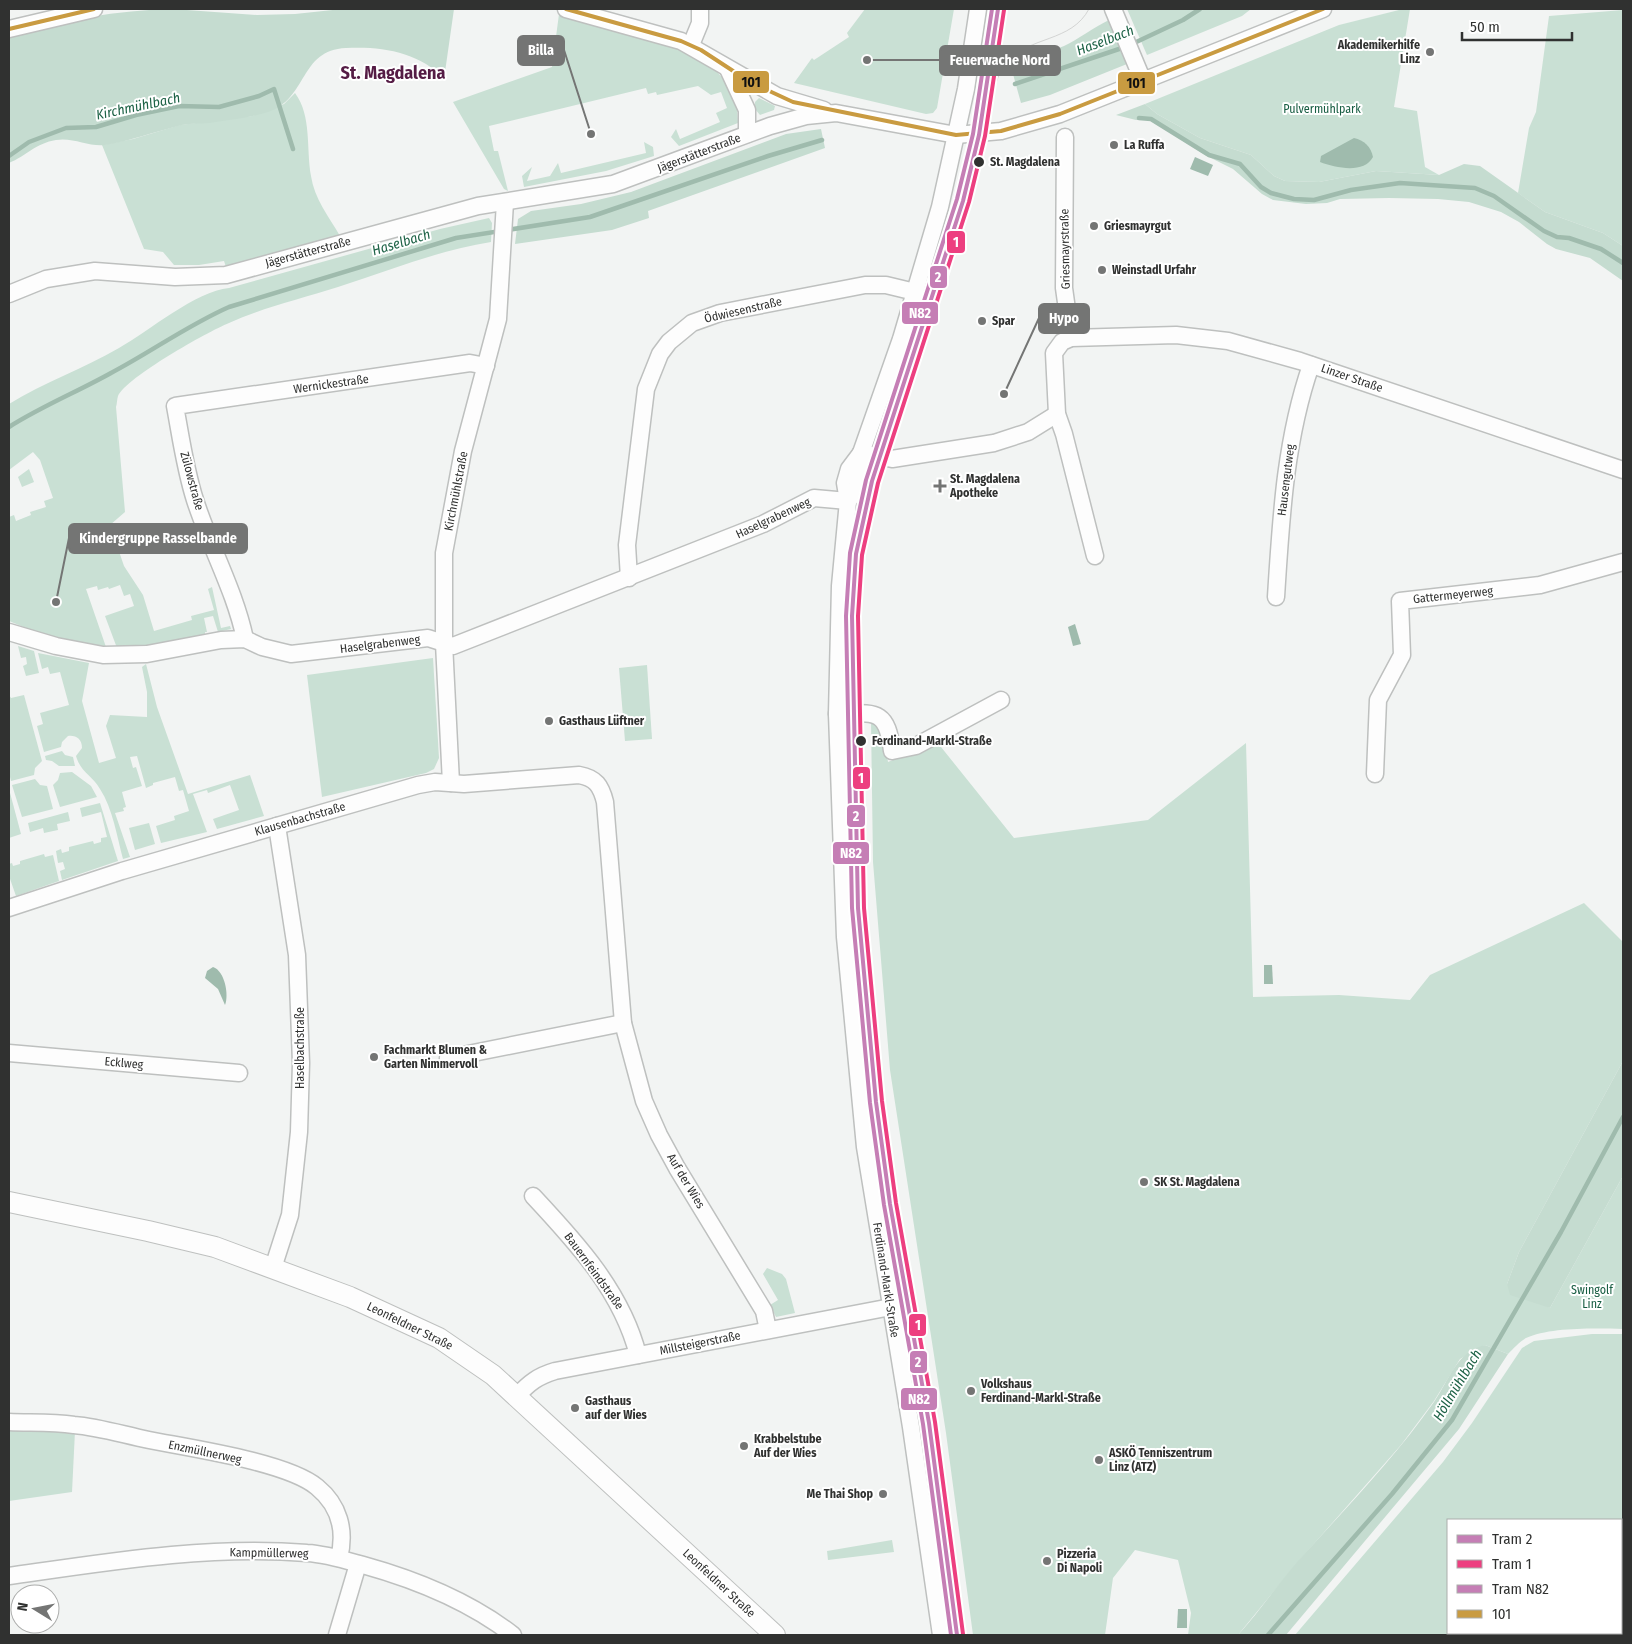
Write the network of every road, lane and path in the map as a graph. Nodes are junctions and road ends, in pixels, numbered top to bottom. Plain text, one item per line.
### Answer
1 (94, 9) edge
2 (566, 9) edge
3 (700, 9) edge
4 (978, 9) edge
5 (1113, 9) edge
6 (1323, 9) edge
7 (9, 29) edge
8 (691, 45) junction
9 (728, 69) junction
10 (1143, 81) junction
11 (836, 113) junction
12 (747, 134) junction
13 (956, 136) junction
14 (1065, 137) dead end
15 (505, 202) junction
16 (915, 292) junction
17 (9, 294) edge
18 (1071, 338) junction
19 (1311, 364) junction
20 (486, 366) junction
21 (175, 406) joint
22 (1057, 414) junction
23 (861, 453) junction
24 (1623, 470) edge
25 (848, 502) junction
26 (1095, 556) dead end
27 (1623, 562) edge
28 (629, 578) junction
29 (1276, 597) dead end
30 (9, 632) edge
31 (245, 640) junction
32 (444, 643) junction
33 (1002, 700) dead end
34 (837, 714) junction
35 (1375, 774) dead end
36 (597, 782) joint
37 (451, 783) junction
38 (277, 826) junction
39 (9, 908) edge
40 (622, 1023) junction
41 (9, 1054) edge
42 (448, 1058) dead end
43 (239, 1073) dead end
44 (533, 1196) dead end
45 (9, 1202) edge
46 (273, 1268) junction
47 (890, 1307) junction
48 (768, 1330) junction
49 (638, 1355) junction
50 (517, 1396) junction
51 (9, 1422) edge
52 (339, 1558) junction
53 (358, 1564) junction
54 (9, 1576) edge
55 (506, 1633) edge
56 (336, 1635) edge
57 (775, 1635) edge
58 (941, 1635) edge

1 - 7 street
2 - 8 street
3 - 8 street
4 - 13 street, Ferdinand-Markl-Straße
5 - 10 street
6 - 10 street, Jägerstätterstraße
8 - 9 street
9 - 11 street
9 - 12 street, Jägerstätterstraße
10 - 13 street, Jägerstätterstraße
11 - 12 street, Jägerstätterstraße
11 - 13 street, Jägerstätterstraße
12 - 15 street, Jägerstätterstraße
13 - 16 street, Ferdinand-Markl-Straße
14 - 18 street, Griesmayrstraße
15 - 17 street, Jägerstätterstraße
15 - 20 street, Kirchmühlstraße
16 - 23 street, Ferdinand-Markl-Straße
16 - 28 street, Ödwiesenstraße
18 - 19 street, Linzer Straße
18 - 22 street
19 - 24 street, Linzer Straße
19 - 29 street, Hausengutweg
20 - 21 street, Wernickestraße
20 - 32 street, Kirchmühlstraße
21 - 31 street, Zülowstraße
22 - 23 street
22 - 26 street
23 - 25 street, Ferdinand-Markl-Straße
25 - 28 street, Haselgrabenweg
25 - 34 street, Ferdinand-Markl-Straße
27 - 35 street, Gattermeyerweg
28 - 32 street, Haselgrabenweg
30 - 31 street, Haselgrabenweg
31 - 32 street, Haselgrabenweg
32 - 37 street, Kirchmühlstraße
33 - 34 street
34 - 47 street, Ferdinand-Markl-Straße
36 - 37 street, Klausenbachstraße
36 - 40 street, Auf der Wies
37 - 38 street, Klausenbachstraße
38 - 39 street, Klausenbachstraße
38 - 46 street, Haselbachstraße
40 - 42 street
40 - 48 street, Auf der Wies
41 - 43 street, Ecklweg
44 - 49 street, Bauernfeindstraße
45 - 46 main road, Leonfeldner Straße
46 - 50 main road, Leonfeldner Straße
47 - 48 street, Millsteigerstraße
47 - 58 street, Ferdinand-Markl-Straße
48 - 49 street, Millsteigerstraße
49 - 50 street, Millsteigerstraße
50 - 57 main road, Leonfeldner Straße
51 - 52 street, Enzmüllnerweg
52 - 53 street, Kampmüllerweg
52 - 54 street, Kampmüllerweg
53 - 55 street, Kampmüllerweg
53 - 56 street

